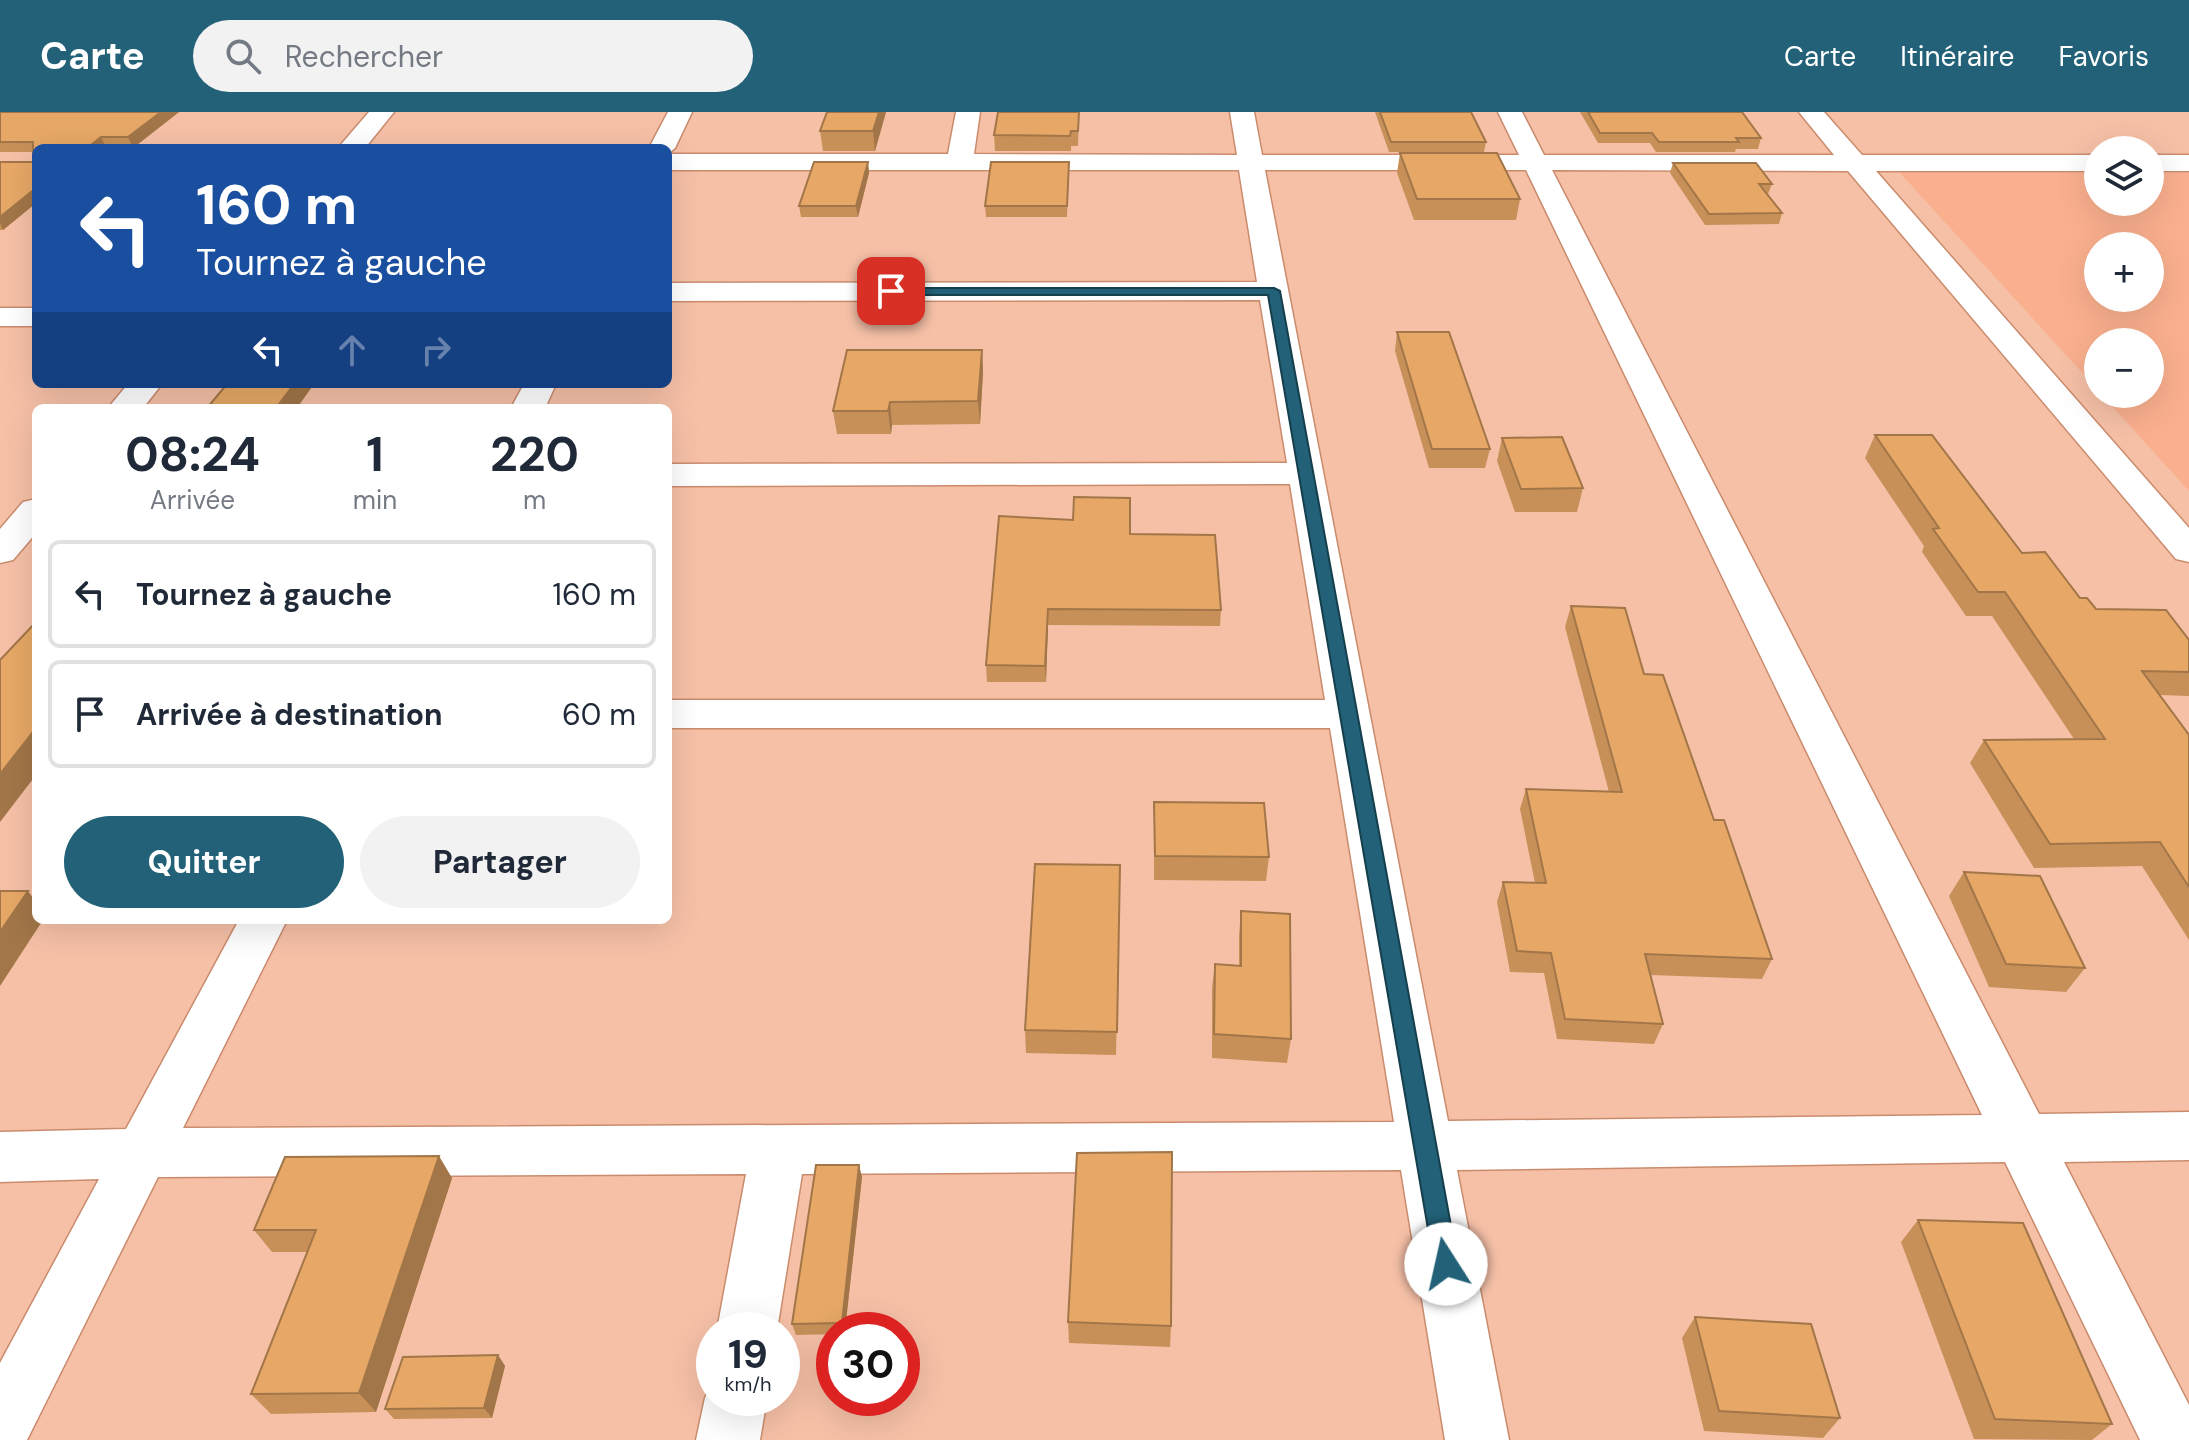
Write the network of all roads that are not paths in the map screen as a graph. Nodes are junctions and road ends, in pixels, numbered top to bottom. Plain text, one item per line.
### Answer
1 (382, 112) edge
2 (680, 112) edge
3 (968, 112) edge
4 (1242, 112) edge
5 (1510, 112) edge
6 (1811, 112) edge
7 (354, 144) edge
8 (664, 144) edge
9 (672, 162) edge
10 (960, 162) junction
11 (1251, 162) junction
12 (1535, 162) junction
13 (1855, 162) junction
14 (2084, 163) edge
15 (2164, 163) edge
16 (2189, 163) edge
17 (1274, 291) junction
18 (672, 292) edge
19 (0, 317) edge
20 (32, 317) edge
21 (142, 388) edge
22 (128, 404) edge
23 (1306, 473) junction
24 (672, 475) edge
25 (32, 515) edge
26 (2189, 551) edge
27 (0, 552) edge
28 (672, 714) edge
29 (1349, 714) junction
30 (261, 924) edge
31 (2189, 1136) edge
32 (2023, 1139) junction
33 (1425, 1146) junction
34 (778, 1149) junction
35 (142, 1153) junction
36 (0, 1157) edge
37 (750, 1312) edge
38 (733, 1416) edge
39 (0, 1427) edge
40 (728, 1440) edge
41 (1477, 1440) edge
42 (2173, 1440) edge

1 - 7 street
2 - 8 street
3 - 10 street
4 - 11 street
5 - 12 street
6 - 13 street
9 - 10 street
10 - 11 street
11 - 12 street
11 - 17 street
12 - 13 street
12 - 32 street
13 - 14 street
13 - 26 street
15 - 16 street
17 - 18 street
17 - 23 street
19 - 20 street
21 - 22 street
23 - 24 street
23 - 29 street
25 - 27 street
28 - 29 street
29 - 33 street
30 - 35 street
31 - 32 street
32 - 33 street
32 - 42 street
33 - 34 street
33 - 41 street
34 - 35 street
34 - 37 street
35 - 36 street
35 - 39 street
38 - 40 street

